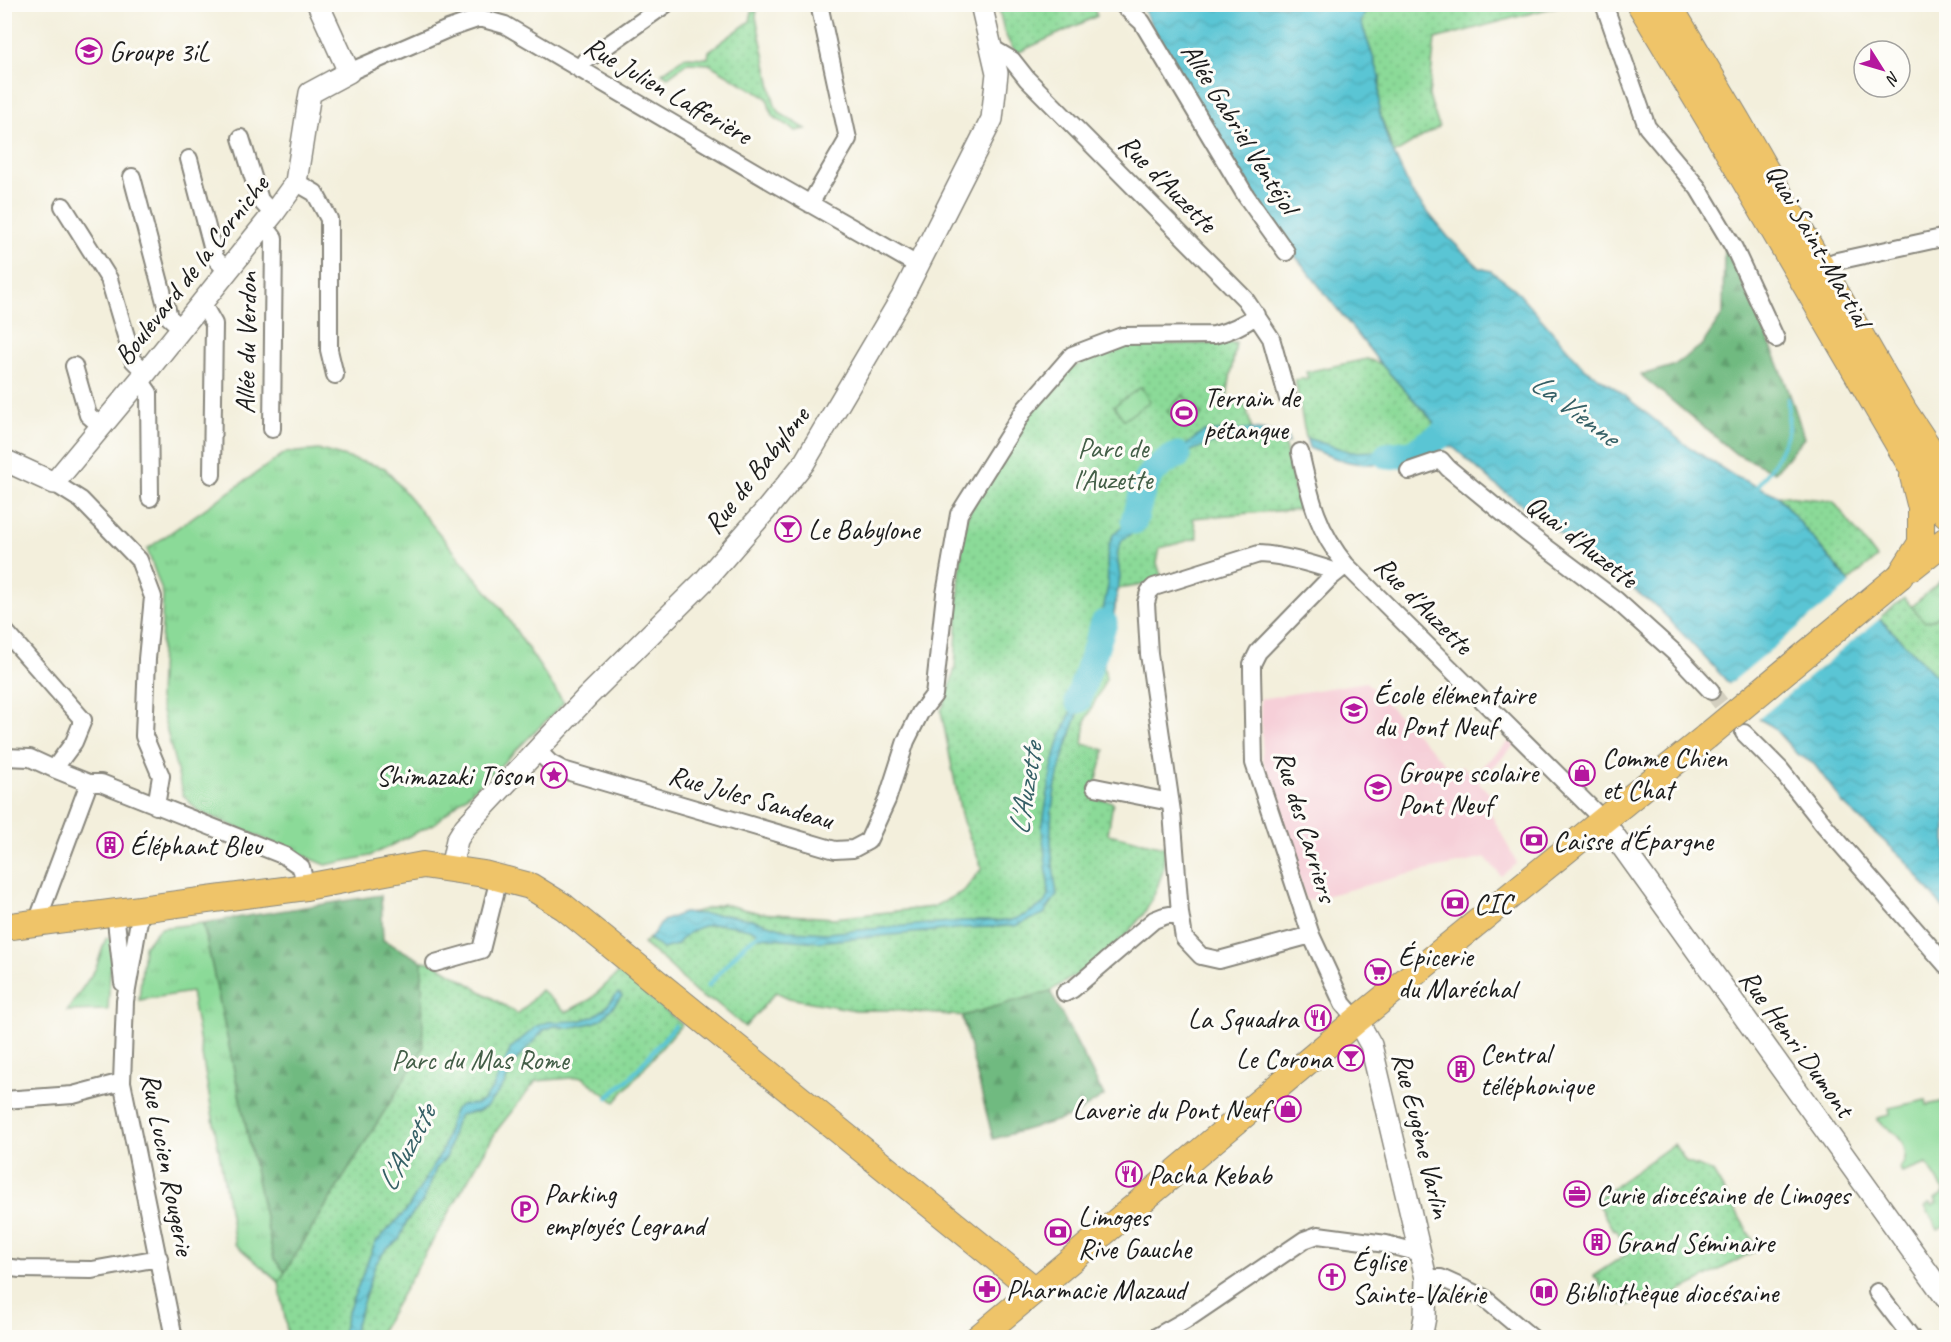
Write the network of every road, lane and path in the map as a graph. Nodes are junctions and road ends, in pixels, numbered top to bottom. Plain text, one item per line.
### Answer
1 (318, 4) edge
2 (492, 4) edge
3 (666, 4) edge
4 (819, 4) edge
5 (981, 4) edge
6 (1604, 4) edge
7 (1640, 4) edge
8 (1668, 4) edge
9 (1124, 6) dead end
10 (480, 18) junction
11 (993, 48) junction
12 (580, 70) junction
13 (349, 72) junction
14 (997, 73) junction
15 (1027, 79) junction
16 (241, 138) dead end
17 (189, 159) dead end
18 (132, 177) dead end
19 (296, 182) junction
20 (810, 204) junction
21 (63, 206) dead end
22 (269, 219) junction
23 (1947, 237) edge
24 (1286, 252) dead end
25 (919, 266) junction
26 (1810, 270) junction
27 (227, 271) junction
28 (202, 303) junction
29 (1257, 315) junction
30 (182, 328) junction
31 (1776, 339) dead end
32 (74, 366) dead end
33 (335, 375) dead end
34 (143, 376) junction
35 (1288, 399) dead end
36 (102, 427) junction
37 (272, 429) dead end
38 (1300, 452) dead end
39 (4, 460) edge
40 (1929, 461) edge
41 (1409, 471) dead end
42 (212, 474) dead end
43 (1947, 474) edge
44 (54, 483) junction
45 (150, 498) dead end
46 (1947, 514) edge
47 (1947, 540) edge
48 (1947, 564) edge
49 (1341, 569) junction
50 (1900, 576) junction
51 (4, 630) edge
52 (1711, 691) tunnel mouth
53 (1744, 733) tunnel mouth
54 (538, 751) junction
55 (4, 757) edge
56 (54, 768) junction
57 (89, 783) junction
58 (1095, 787) dead end
59 (1170, 802) junction
60 (156, 806) junction
61 (1604, 820) junction
62 (451, 868) junction
63 (499, 878) junction
64 (306, 887) junction
65 (141, 909) junction
66 (115, 912) junction
67 (1180, 913) junction
68 (37, 922) junction
69 (4, 927) edge
70 (1311, 935) junction
71 (435, 963) dead end
72 (1947, 965) edge
73 (1065, 993) dead end
74 (125, 1001) junction
75 (1357, 1020) junction
76 (122, 1082) junction
77 (4, 1100) edge
78 (1420, 1253) junction
79 (159, 1258) junction
80 (4, 1267) edge
81 (1426, 1278) junction
82 (1034, 1289) junction
83 (1877, 1292) dead end
84 (1947, 1298) edge
85 (175, 1337) edge
86 (978, 1338) edge
87 (1154, 1338) edge
88 (1421, 1338) edge
89 (1532, 1338) edge
90 (1912, 1338) edge

1 - 13 street
2 - 10 street
3 - 12 street
4 - 20 street
5 - 11 street, Rue de Babylone
6 - 31 street
7 - 26 main road, Quai Saint-Martial
8 - 26 main road, Quai Saint-Martial
9 - 24 street, Allée Gabriel Ventéjol
10 - 12 street, Rue Julien Lafferière
10 - 13 street
11 - 14 street, Rue de Babylone
11 - 15 street, Rue d'Auzette
12 - 20 street, Rue Julien Lafferière
13 - 19 street, Boulevard de la Corniche
14 - 15 street
14 - 25 street, Rue de Babylone
15 - 29 street, Rue d'Auzette
16 - 22 street, Allée du Verdon
17 - 27 street
18 - 30 street
19 - 22 street, Boulevard de la Corniche
19 - 33 street
20 - 25 street, Rue Julien Lafferière
21 - 34 street
22 - 27 street, Boulevard de la Corniche
22 - 37 street, Allée du Verdon
23 - 26 street
25 - 54 street, Rue de Babylone
26 - 40 main road, Quai Saint-Martial
27 - 28 street, Boulevard de la Corniche
28 - 30 street, Boulevard de la Corniche
28 - 42 street
29 - 35 street, Rue d'Auzette
29 - 54 street, Rue Jules Sandeau
30 - 34 street, Boulevard de la Corniche
32 - 36 street
34 - 36 street, Boulevard de la Corniche
34 - 45 street
36 - 44 street, Boulevard de la Corniche
38 - 49 street, Rue d'Auzette
39 - 44 street
40 - 43 main road, Quai Saint-Martial
40 - 46 main road, Quai Saint-Martial
40 - 50 main road
41 - 52 street, Quai d'Auzette
44 - 60 street
47 - 50 main road
48 - 50 main road
49 - 59 street
49 - 61 street, Rue d'Auzette
49 - 70 street, Rue des Carriers
50 - 61 main road, bridge
51 - 56 street
53 - 72 street
54 - 62 street, Rue de Babylone
55 - 56 street
56 - 57 street
57 - 60 street
57 - 68 street
58 - 59 street
59 - 67 street
60 - 64 street
61 - 75 main road
61 - 84 street, Rue Henri Dumont
62 - 63 main road
62 - 64 main road
63 - 71 street
63 - 82 main road
64 - 65 main road
65 - 66 main road
65 - 74 street, Rue Lucien Rougerie
66 - 68 main road
66 - 74 street, Rue Lucien Rougerie
67 - 70 street
67 - 73 street
68 - 69 main road
70 - 75 street, Rue des Carriers
74 - 76 street, Rue Lucien Rougerie
75 - 78 street, Rue Eugène Varlin
75 - 82 main road
76 - 77 street
76 - 79 street, Rue Lucien Rougerie
78 - 81 street, Rue Eugène Varlin
78 - 87 street
79 - 80 street
79 - 85 street, Rue Lucien Rougerie
81 - 88 street, Rue Eugène Varlin
81 - 89 street
82 - 86 main road
83 - 90 street

